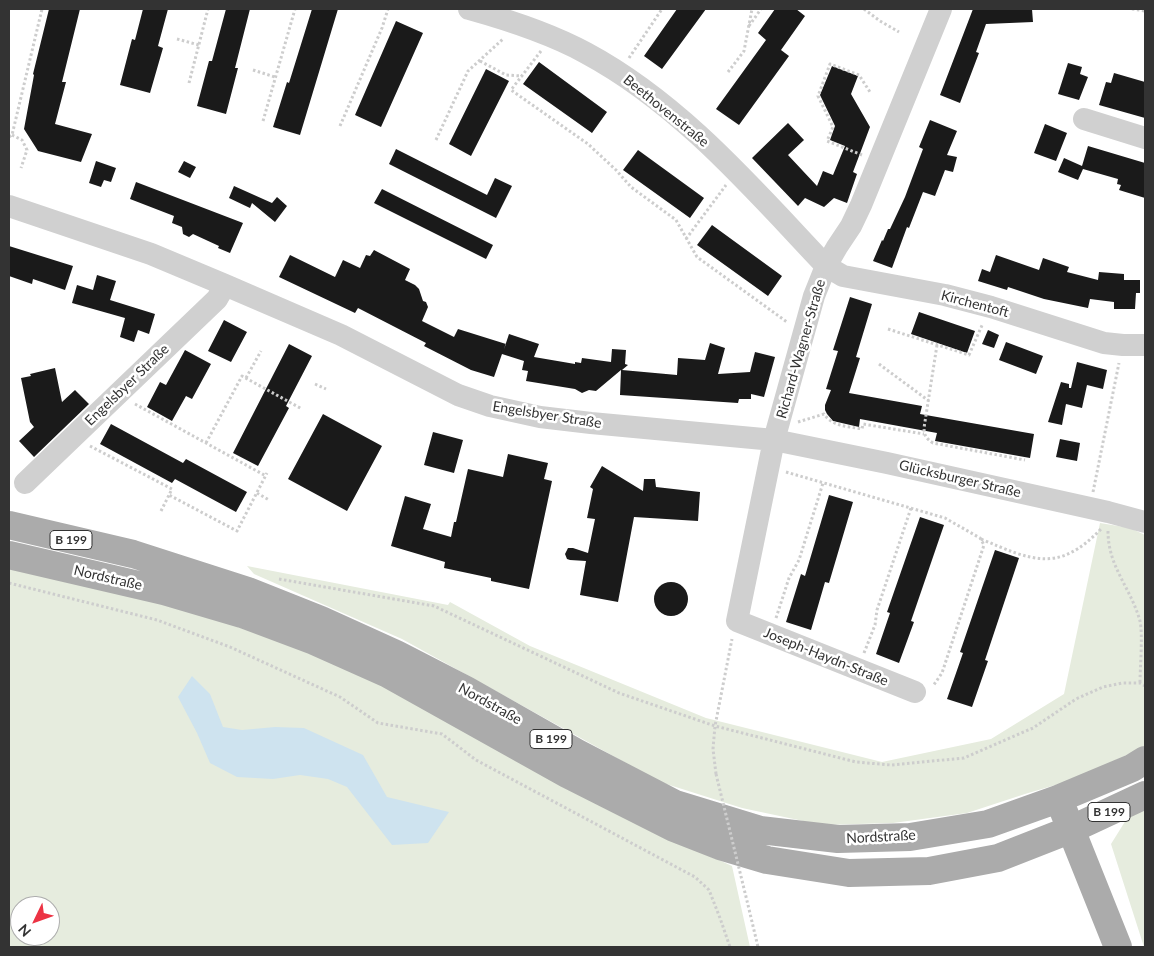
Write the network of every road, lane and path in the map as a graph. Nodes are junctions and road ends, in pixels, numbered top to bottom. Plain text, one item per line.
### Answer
1 (42, 9) edge
2 (208, 9) edge
3 (295, 9) edge
4 (388, 9) edge
5 (469, 9) edge
6 (662, 9) edge
7 (752, 9) edge
8 (761, 9) edge
9 (864, 9) edge
10 (941, 9) edge
11 (1132, 9) edge
12 (1145, 11) edge
13 (513, 24) junction
14 (747, 28) junction
15 (900, 32) dead end
16 (543, 34) junction
17 (177, 39) dead end
18 (199, 45) junction
19 (480, 61) junction
20 (253, 70) dead end
21 (728, 72) dead end
22 (618, 73) junction
23 (522, 76) junction
24 (275, 77) junction
25 (189, 84) dead end
26 (870, 92) dead end
27 (1084, 119) dead end
28 (263, 121) dead end
29 (340, 126) dead end
30 (10, 136) edge
31 (1145, 138) edge
32 (436, 140) dead end
33 (879, 162) junction
34 (729, 164) junction
35 (22, 168) dead end
36 (9, 206) edge
37 (686, 239) junction
38 (826, 266) junction
39 (225, 285) junction
40 (991, 307) junction
41 (888, 329) dead end
42 (804, 334) junction
43 (937, 345) junction
44 (1123, 345) junction
45 (1145, 345) edge
46 (261, 350) dead end
47 (879, 364) dead end
48 (246, 378) junction
49 (316, 384) dead end
50 (326, 389) dead end
51 (118, 393) junction
52 (929, 401) junction
53 (302, 409) dead end
54 (777, 430) junction
55 (924, 434) junction
56 (75, 435) junction
57 (206, 443) junction
58 (1025, 460) dead end
59 (769, 467) junction
60 (25, 483) dead end
61 (823, 483) junction
62 (257, 493) junction
63 (169, 495) junction
64 (269, 500) dead end
65 (911, 508) junction
66 (161, 511) dead end
67 (1097, 517) junction
68 (1145, 522) edge
69 (9, 525) edge
70 (1108, 528) dead end
71 (980, 538) junction
72 (9, 555) edge
73 (9, 583) edge
74 (362, 594) dead end
75 (737, 621) junction
76 (771, 635) junction
77 (858, 670) junction
78 (1140, 683) junction
79 (1145, 686) edge
80 (915, 692) joint
81 (716, 726) junction
82 (1139, 764) edge
83 (1145, 795) edge
84 (1058, 799) junction
85 (1072, 829) junction
86 (730, 947) edge
87 (758, 947) edge
88 (1118, 947) edge

1 - 30 path
2 - 18 path
3 - 24 path
4 - 29 path
5 - 13 street, Beethovenstraße
6 - 22 path
7 - 14 path
8 - 14 path
9 - 15 path
10 - 33 street, Richard-Wagner-Straße
11 - 12 path
13 - 16 street, Beethovenstraße
13 - 19 path
14 - 21 path
16 - 22 street, Beethovenstraße
16 - 23 path
17 - 18 path
18 - 25 path
19 - 23 path
19 - 32 path
20 - 24 path
22 - 34 street, Beethovenstraße
23 - 37 path
24 - 28 path
26 - 33 path
27 - 31 street
30 - 35 path
33 - 38 street, Richard-Wagner-Straße
34 - 37 path
34 - 38 street, Beethovenstraße
36 - 39 street, Engelsbyer Straße
37 - 42 path
38 - 40 street, Kirchentoft
38 - 42 street, Richard-Wagner-Straße
39 - 51 street, Engelsbyer Straße
39 - 54 street, Engelsbyer Straße
40 - 43 path
40 - 44 street, Kirchentoft
41 - 43 path
42 - 54 street, Richard-Wagner-Straße
43 - 52 path
44 - 45 street, Kirchentoft
44 - 67 path
46 - 48 path
47 - 52 path
48 - 53 path
48 - 57 path
49 - 50 path
51 - 56 street, Engelsbyer Straße
51 - 57 path
52 - 55 path
54 - 55 path
54 - 59 street, Richard-Wagner-Straße
54 - 67 street, Glücksburger Straße
55 - 58 path
56 - 60 street, Engelsbyer Straße
56 - 63 path
57 - 62 path
59 - 61 path
59 - 75 street, Richard-Wagner-Straße
61 - 65 path
61 - 76 path
62 - 63 path
62 - 64 path
63 - 66 path
65 - 71 path
65 - 77 path
67 - 68 street, Glücksburger Straße
67 - 71 path
69 - 84 main road, Nordstraße / B 199
70 - 78 path
71 - 80 path
72 - 85 main road, Nordstraße / B 199
73 - 86 path
74 - 81 path
75 - 76 street, Joseph-Haydn-Straße
75 - 81 path
76 - 77 street, Joseph-Haydn-Straße
77 - 80 street, Joseph-Haydn-Straße
78 - 79 path
78 - 81 path
81 - 87 path, bridge
82 - 84 main road, B 199
83 - 85 main road, B 199
84 - 85 main road
85 - 88 main road

